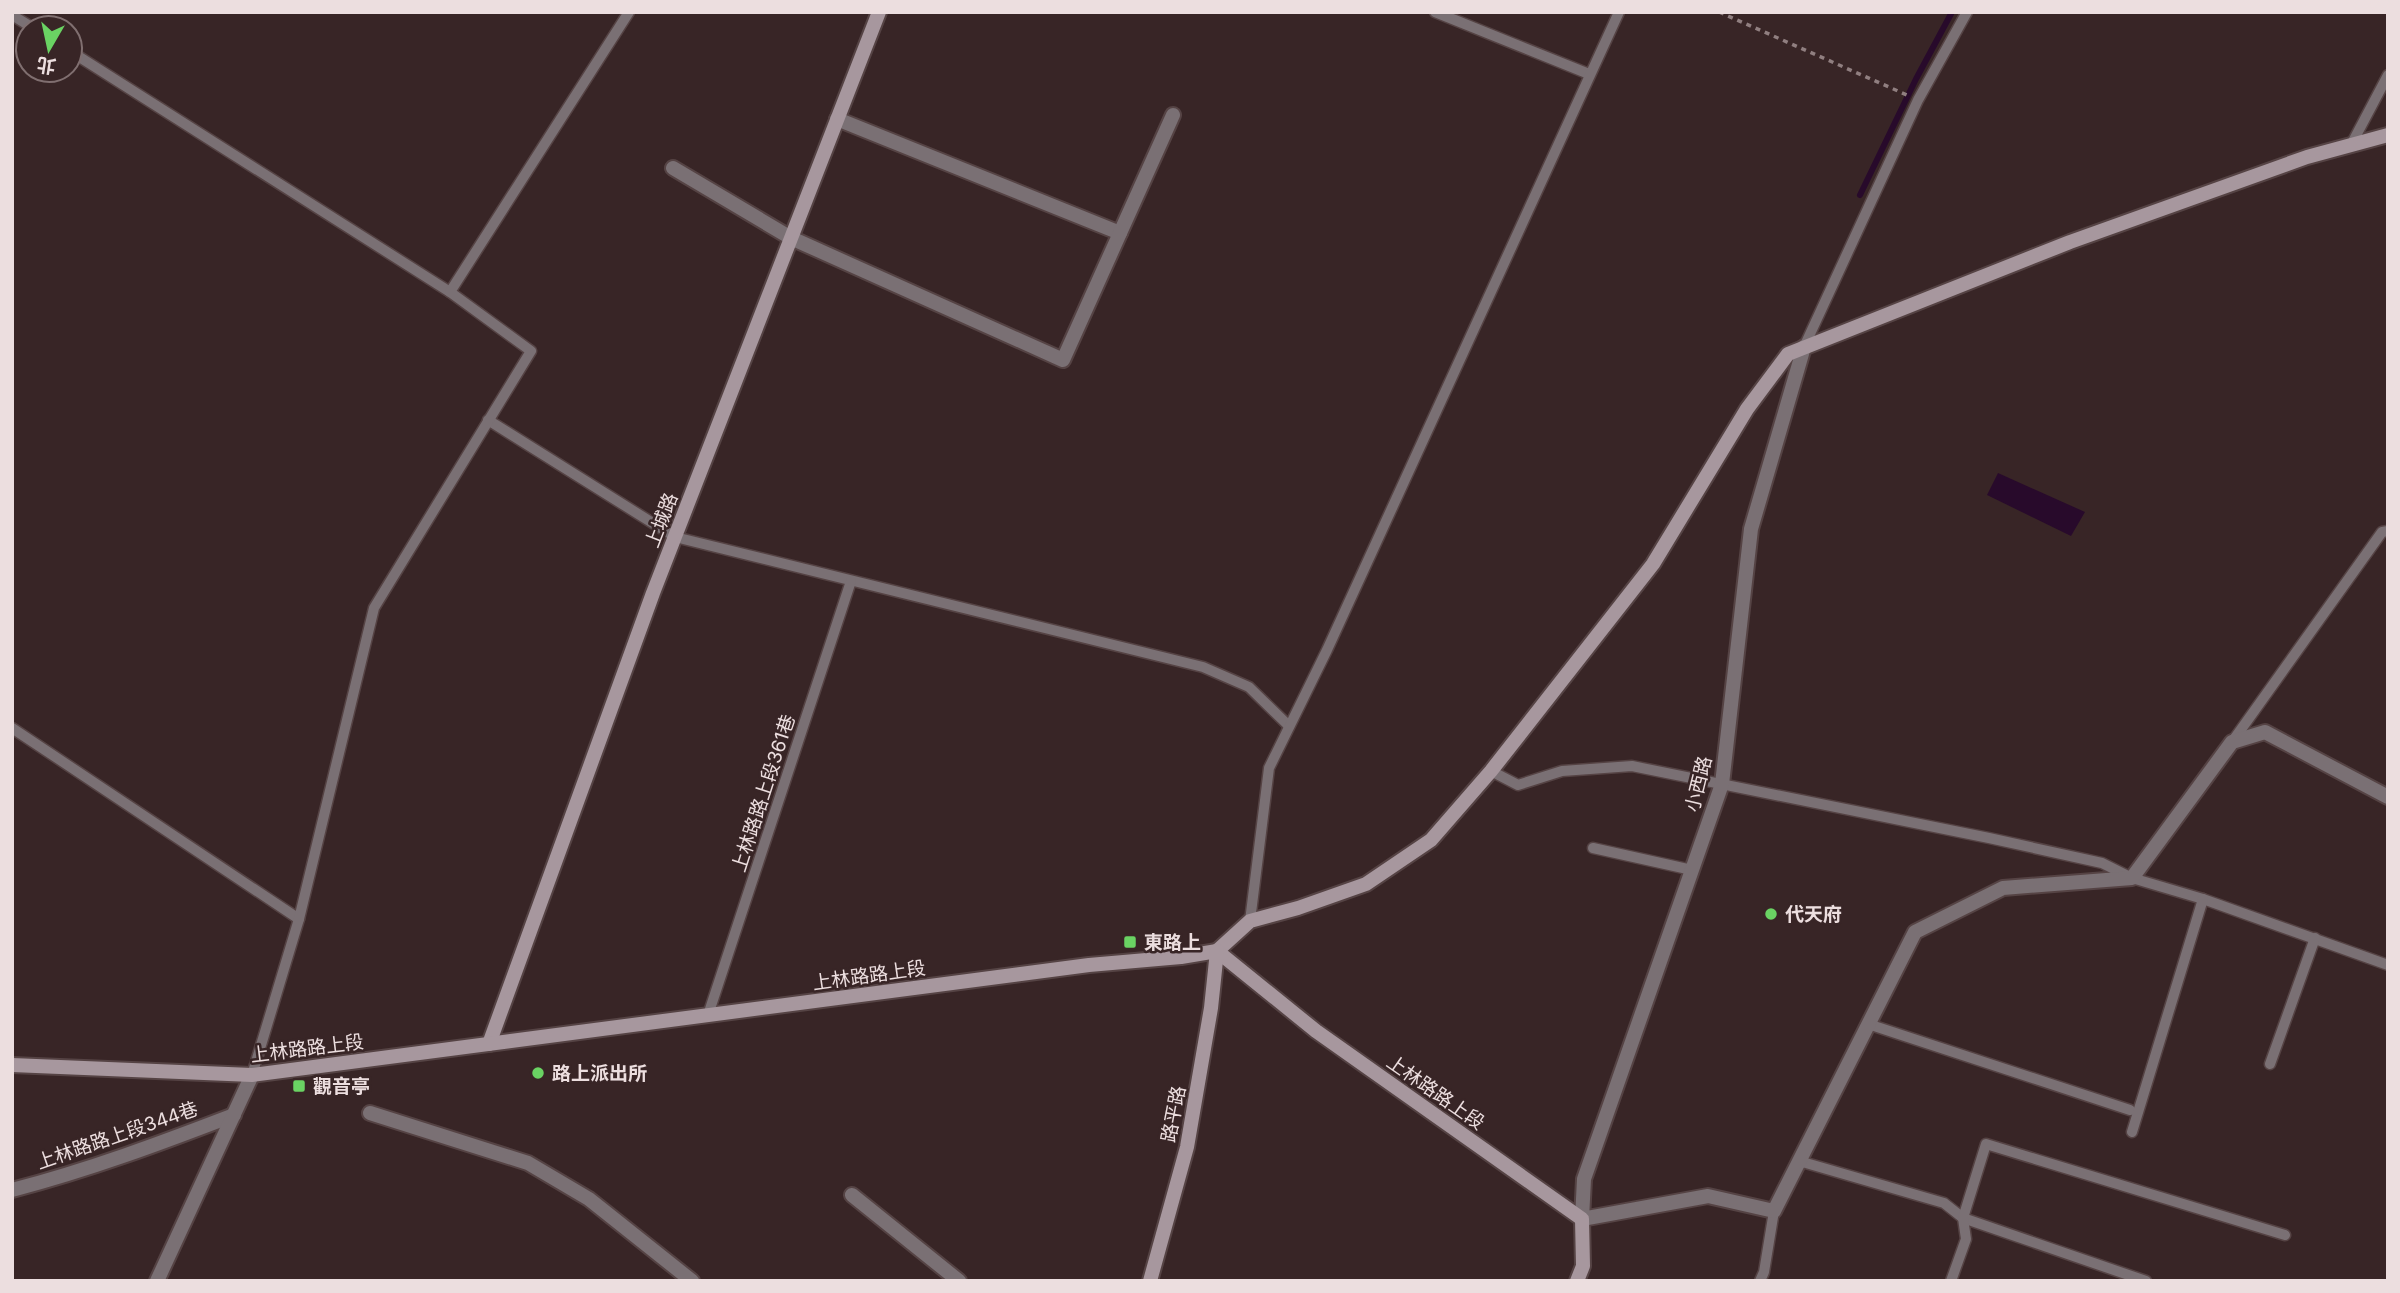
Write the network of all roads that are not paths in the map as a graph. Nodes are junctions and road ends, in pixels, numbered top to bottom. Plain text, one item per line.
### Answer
1 (629, 12) edge
2 (879, 12) edge
3 (1435, 12) edge
4 (1619, 12) edge
5 (1967, 12) edge
6 (84, 60) edge
7 (1589, 74) junction
8 (2388, 75) edge
9 (1173, 115) dead end
10 (837, 119) junction
11 (2388, 135) edge
12 (2351, 145) junction
13 (673, 168) dead end
14 (1120, 233) junction
15 (791, 238) junction
16 (450, 292) junction
17 (1804, 347) junction
18 (488, 420) junction
19 (2388, 531) edge
20 (675, 537) junction
21 (851, 581) junction
22 (1289, 726) junction
23 (12, 728) edge
24 (2232, 742) junction
25 (1491, 771) junction
26 (1721, 784) junction
27 (2388, 797) edge
28 (1594, 848) dead end
29 (1692, 870) junction
30 (2132, 877) junction
31 (2203, 899) junction
32 (299, 919) junction
33 (1250, 921) junction
34 (2315, 938) junction
35 (1217, 951) junction
36 (2388, 965) edge
37 (708, 1015) junction
38 (1868, 1024) junction
39 (489, 1044) junction
40 (2270, 1064) dead end
41 (12, 1065) edge
42 (253, 1075) junction
43 (2130, 1110) dead end
44 (370, 1113) dead end
45 (234, 1115) junction
46 (2132, 1132) dead end
47 (1799, 1161) junction
48 (12, 1190) edge
49 (852, 1195) dead end
50 (1774, 1211) junction
51 (1963, 1218) junction
52 (1583, 1219) junction
53 (2285, 1235) dead end
54 (689, 1280) edge
55 (157, 1281) edge
56 (959, 1281) edge
57 (1150, 1281) edge
58 (1577, 1281) edge
59 (1760, 1281) edge
60 (1951, 1281) edge
61 (2146, 1281) edge

1 - 16 lane
2 - 10 street, 上城路
3 - 7 lane
4 - 7 lane
5 - 17 lane
6 - 16 lane
7 - 22 lane
8 - 12 lane
9 - 14 street
10 - 14 street
10 - 15 street, 上城路
11 - 12 street
12 - 17 street
13 - 15 street
14 - 15 street
15 - 20 street, 上城路
16 - 18 lane
17 - 25 street
17 - 26 street, 小西路
18 - 20 lane
18 - 32 lane
19 - 24 lane
20 - 21 lane
20 - 39 street, 上城路
21 - 22 lane
21 - 37 lane, 上林路路上段361巷
22 - 33 lane
23 - 32 lane
24 - 27 street
24 - 30 street
25 - 26 lane
25 - 33 street
26 - 29 street, 小西路
26 - 30 lane
28 - 29 lane
29 - 52 street, 小西路
30 - 31 lane
30 - 38 street
31 - 34 lane
31 - 46 lane
32 - 42 lane
33 - 35 street
34 - 36 lane
34 - 40 lane
35 - 37 street, 上林路路上段
35 - 52 street, 上林路路上段
35 - 57 street, 路平路
37 - 39 street, 上林路路上段
38 - 43 lane
38 - 47 street
39 - 42 street, 上林路路上段
41 - 42 street, 上林路路上段
42 - 45 street
44 - 54 street
45 - 48 street, 上林路路上段344巷
45 - 55 street
47 - 50 street
47 - 51 lane
49 - 56 street
50 - 52 street
50 - 59 lane
51 - 53 lane
51 - 60 lane
51 - 61 lane
52 - 58 street

